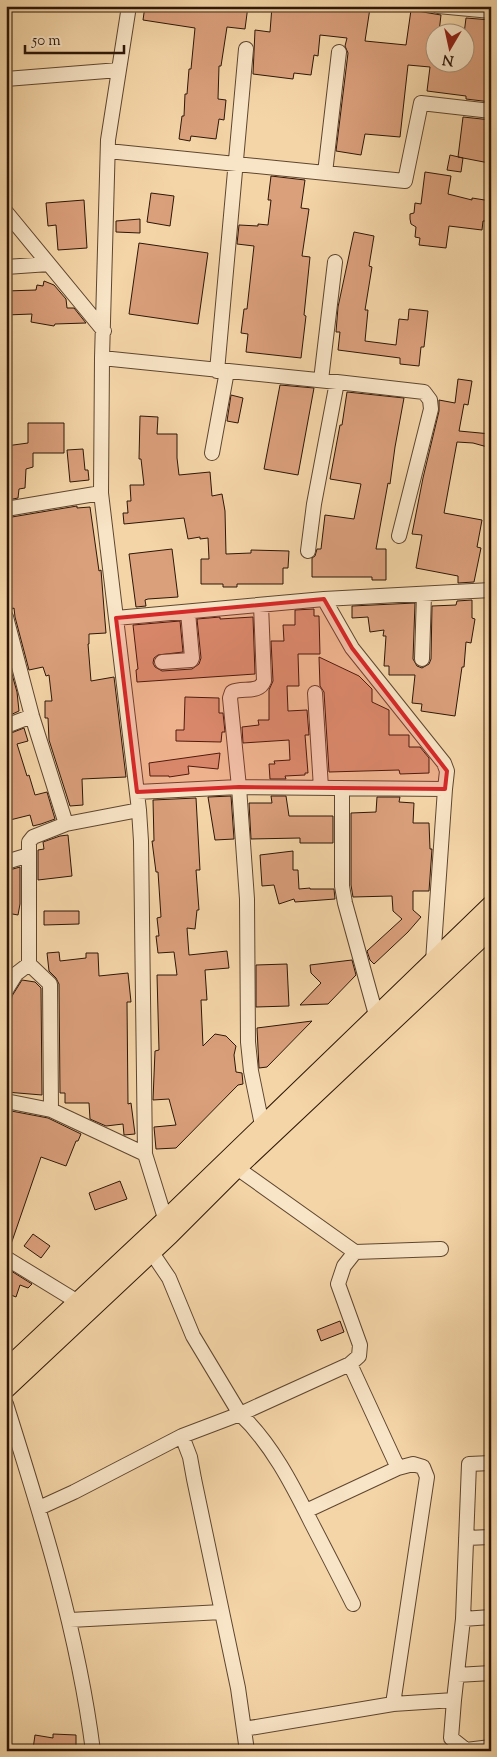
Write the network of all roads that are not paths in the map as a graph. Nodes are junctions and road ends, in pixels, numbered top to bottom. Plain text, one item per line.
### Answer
1 (128, 6) edge
2 (438, 6) edge
3 (489, 9) edge
4 (246, 49) dead end
5 (339, 52) dead end
6 (119, 70) junction
7 (6, 79) edge
8 (491, 111) edge
9 (108, 151) junction
10 (237, 164) junction
11 (325, 173) junction
12 (6, 212) edge
13 (335, 262) dead end
14 (49, 264) junction
15 (6, 267) edge
16 (104, 331) junction
17 (102, 358) junction
18 (222, 371) junction
19 (321, 380) junction
20 (337, 382) junction
21 (212, 454) dead end
22 (101, 493) junction
23 (6, 509) edge
24 (399, 536) dead end
25 (308, 552) dead end
26 (491, 590) edge
27 (424, 594) junction
28 (324, 599) junction
29 (262, 605) junction
30 (188, 612) junction
31 (6, 617) edge
32 (116, 618) junction
33 (422, 659) dead end
34 (162, 662) dead end
35 (315, 693) dead end
36 (32, 716) junction
37 (6, 726) edge
38 (240, 787) junction
39 (321, 788) junction
40 (342, 788) junction
41 (445, 789) junction
42 (137, 792) junction
43 (139, 810) junction
44 (66, 824) junction
45 (29, 855) junction
46 (6, 862) edge
47 (491, 905) edge
48 (491, 929) edge
49 (433, 961) junction
50 (29, 964) junction
51 (6, 990) edge
52 (376, 1015) junction
53 (6, 1101) edge
54 (51, 1110) junction
55 (262, 1125) junction
56 (145, 1154) junction
57 (237, 1168) junction
58 (168, 1227) junction
59 (148, 1246) junction
60 (441, 1250) dead end
61 (355, 1252) junction
62 (6, 1258) edge
63 (78, 1302) junction
64 (350, 1364) junction
65 (6, 1369) edge
66 (6, 1389) edge
67 (6, 1404) edge
68 (240, 1414) junction
69 (182, 1436) junction
70 (491, 1463) edge
71 (398, 1468) junction
72 (39, 1508) junction
73 (306, 1511) junction
74 (491, 1537) edge
75 (466, 1538) junction
76 (353, 1604) dead end
77 (222, 1612) junction
78 (491, 1617) edge
79 (463, 1619) junction
80 (70, 1620) junction
81 (491, 1673) edge
82 (457, 1675) junction
83 (454, 1700) junction
84 (399, 1703) junction
85 (244, 1729) junction
86 (491, 1747) edge
87 (93, 1751) edge
88 (247, 1751) edge

1 - 6 street
2 - 3 street
4 - 10 street
5 - 11 street
6 - 7 street
6 - 9 street
8 - 11 street
9 - 10 street
9 - 16 street
10 - 11 street
10 - 18 street
12 - 14 street
13 - 19 street
14 - 15 street
14 - 16 street
16 - 17 street
17 - 18 street
17 - 22 street
18 - 19 street
18 - 21 street
19 - 20 street
20 - 24 street
20 - 25 street
22 - 23 street
22 - 32 street
26 - 27 street
27 - 28 street
27 - 33 street
28 - 29 street
28 - 41 street
29 - 30 street
29 - 38 street
30 - 32 street
30 - 34 street
31 - 36 street
32 - 42 street
35 - 39 street
36 - 37 street
36 - 44 street
38 - 39 street
38 - 42 street
38 - 55 street
39 - 40 street
40 - 41 street
40 - 52 street
41 - 49 street
42 - 43 street
43 - 44 street
43 - 56 street
44 - 45 street
45 - 46 street
45 - 50 street
47 - 49 main road
48 - 57 main road
49 - 52 main road
50 - 51 street
50 - 54 street
52 - 55 main road
53 - 54 street
54 - 56 street
55 - 58 main road
56 - 58 street
57 - 58 main road
57 - 61 street
58 - 59 main road
59 - 63 main road
59 - 66 main road
59 - 68 street
60 - 61 street
61 - 64 street
62 - 63 street
63 - 65 main road
64 - 68 street
64 - 71 street
67 - 72 street
68 - 69 street
68 - 73 street
69 - 72 street
69 - 77 street
70 - 75 street
71 - 73 street
71 - 84 street
72 - 80 street
73 - 76 street
74 - 75 street
75 - 79 street
77 - 80 street
77 - 85 street
78 - 79 street
79 - 82 street
80 - 87 street
81 - 82 street
82 - 83 street
83 - 84 street
83 - 86 street
84 - 85 street
85 - 88 street

